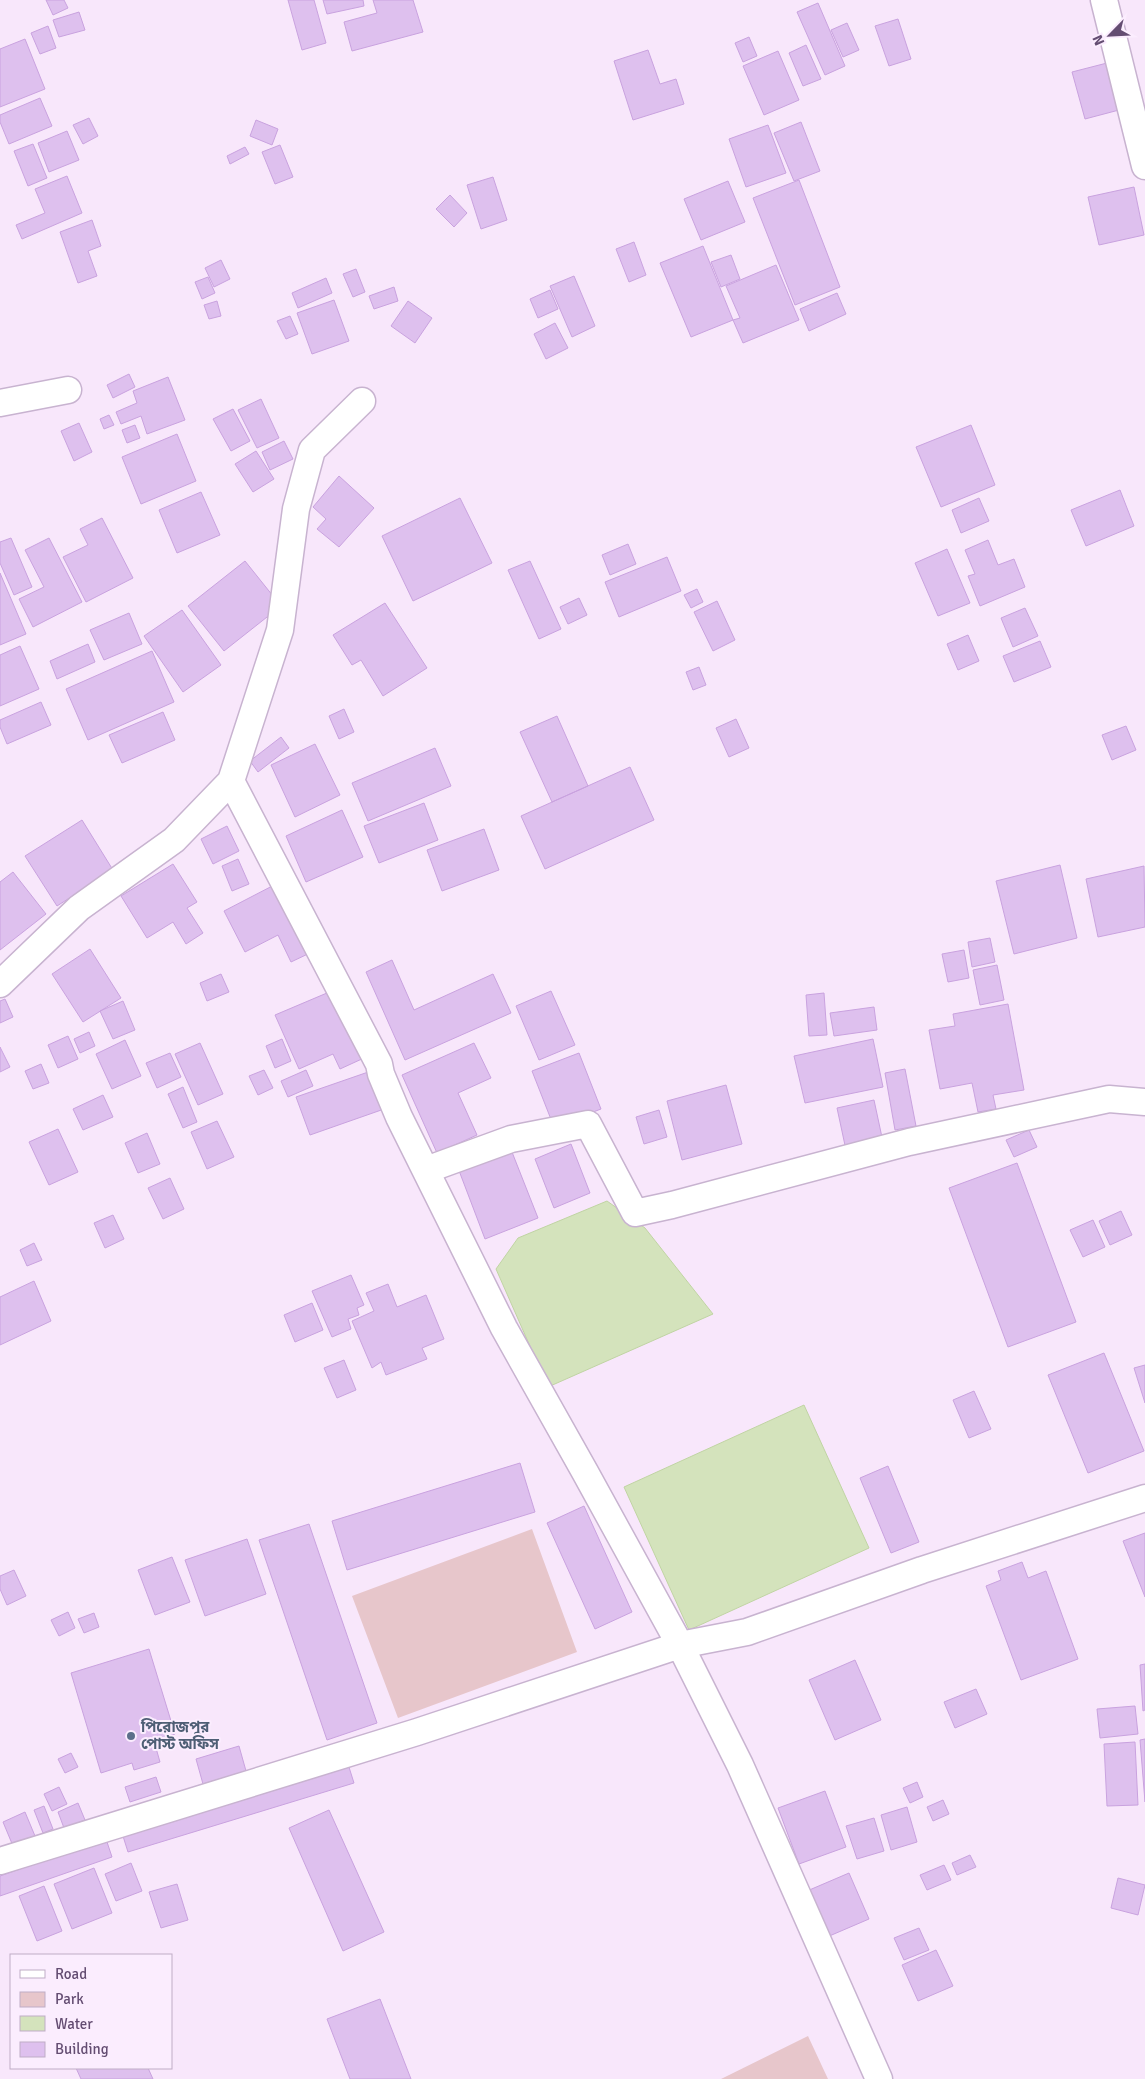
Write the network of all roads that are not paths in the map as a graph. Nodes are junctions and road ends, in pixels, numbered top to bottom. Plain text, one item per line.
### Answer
1 (1104, 0) edge
2 (1145, 166) edge
3 (68, 390) dead end
4 (362, 401) dead end
5 (0, 403) edge
6 (231, 781) junction
7 (0, 984) edge
8 (1145, 1102) edge
9 (426, 1170) junction
10 (1145, 1498) edge
11 (680, 1645) junction
12 (0, 1861) edge
13 (879, 2079) edge

1 - 2 street
3 - 5 street
4 - 6 street
6 - 7 street
6 - 9 street
8 - 9 street
9 - 11 street
10 - 11 street
11 - 12 street
11 - 13 street

